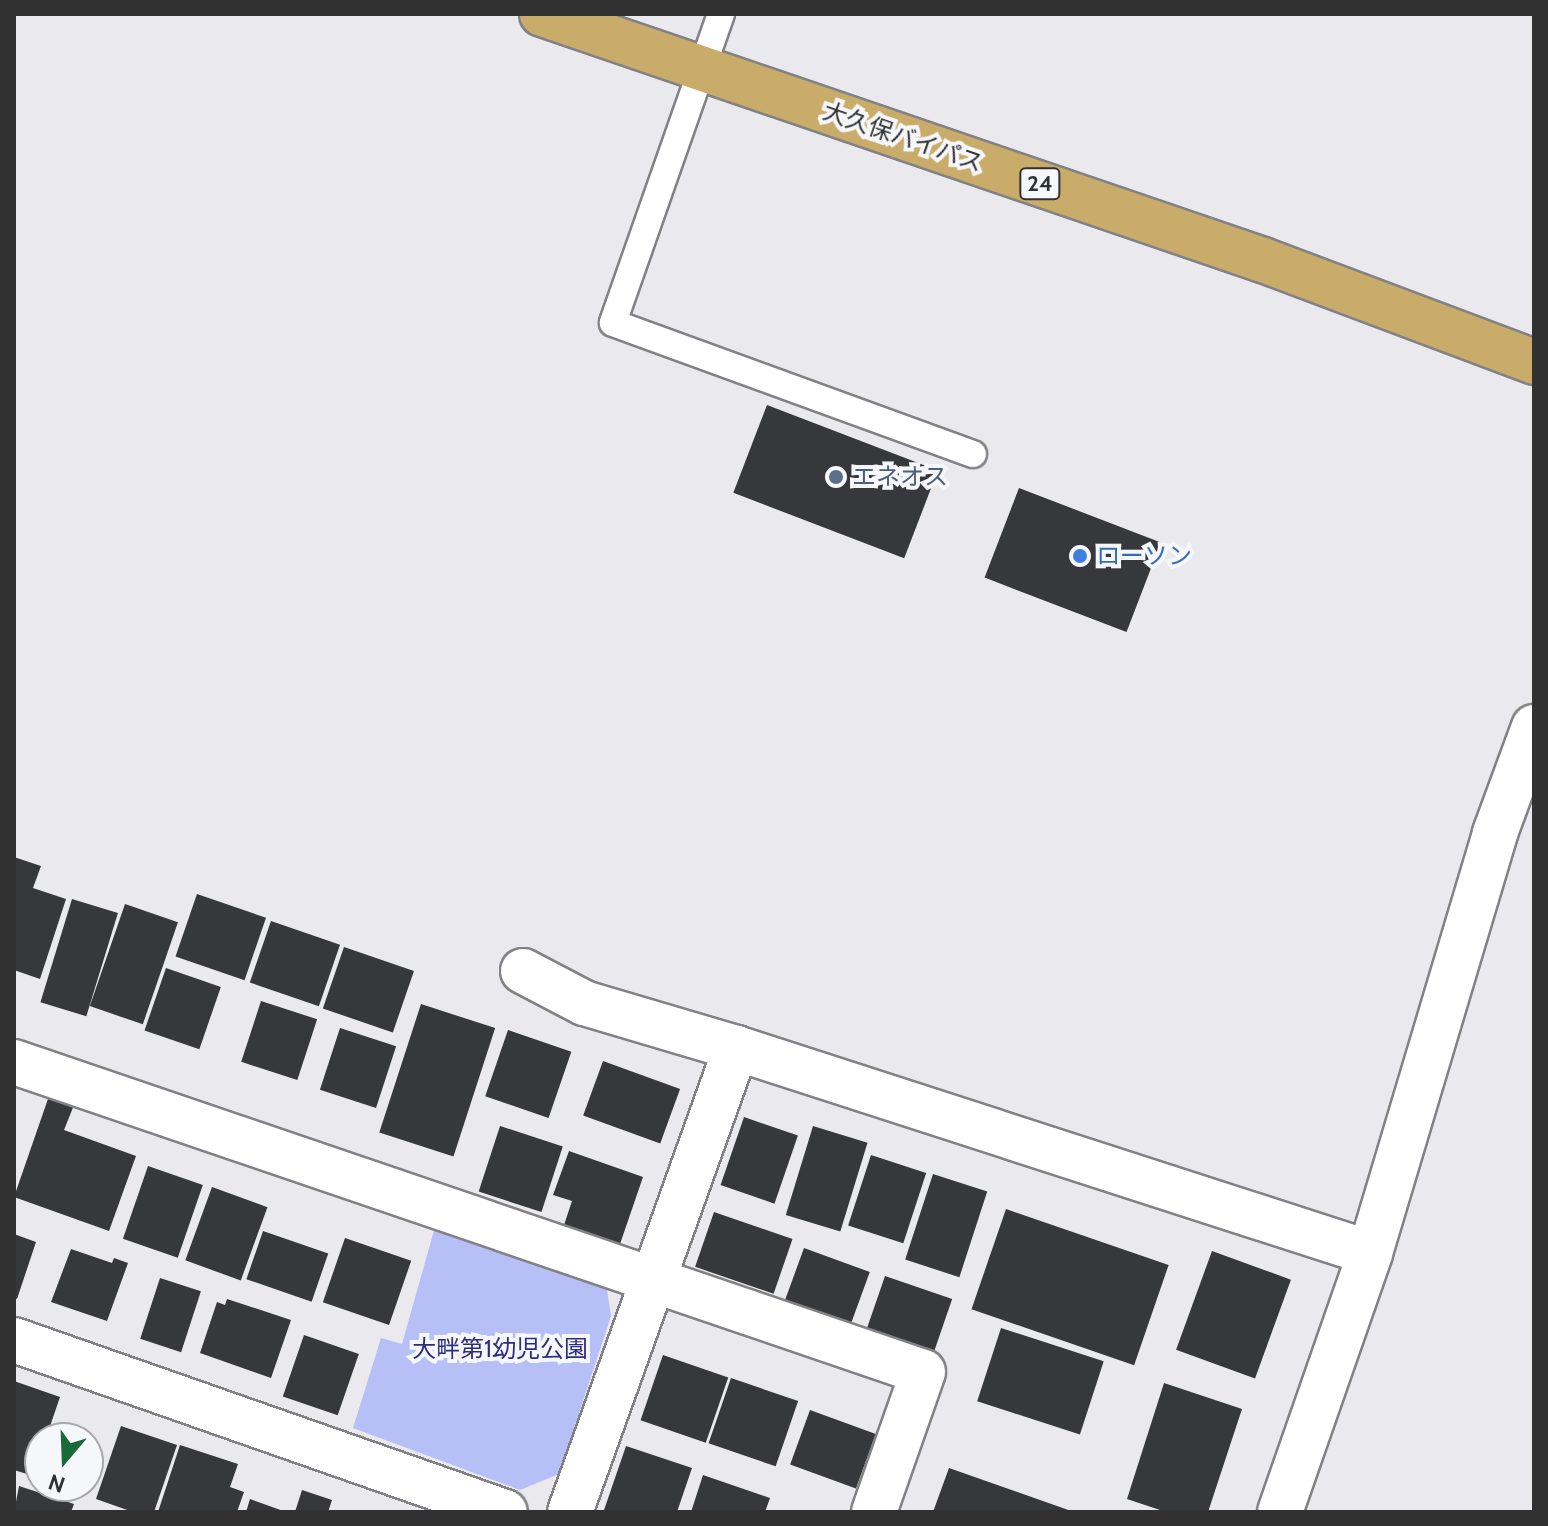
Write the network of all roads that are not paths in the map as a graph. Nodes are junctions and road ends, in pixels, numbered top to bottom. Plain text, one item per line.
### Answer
1 (542, 14) edge
2 (721, 14) edge
3 (703, 69) junction
4 (1534, 362) edge
5 (973, 454) dead end
6 (1534, 727) edge
7 (523, 971) dead end
8 (736, 1048) junction
9 (14, 1062) edge
10 (1370, 1253) junction
11 (653, 1280) junction
12 (14, 1340) edge
13 (505, 1512) edge
14 (570, 1512) edge
15 (874, 1512) edge
16 (1280, 1512) edge

1 - 3 highway, 大久保バイパス / 24
2 - 3 lane
3 - 4 highway, 大久保バイパス / 24
3 - 5 lane
6 - 10 street
7 - 8 street
8 - 10 street
8 - 11 street
9 - 11 street
10 - 16 street
11 - 14 street
11 - 15 street
12 - 13 street

